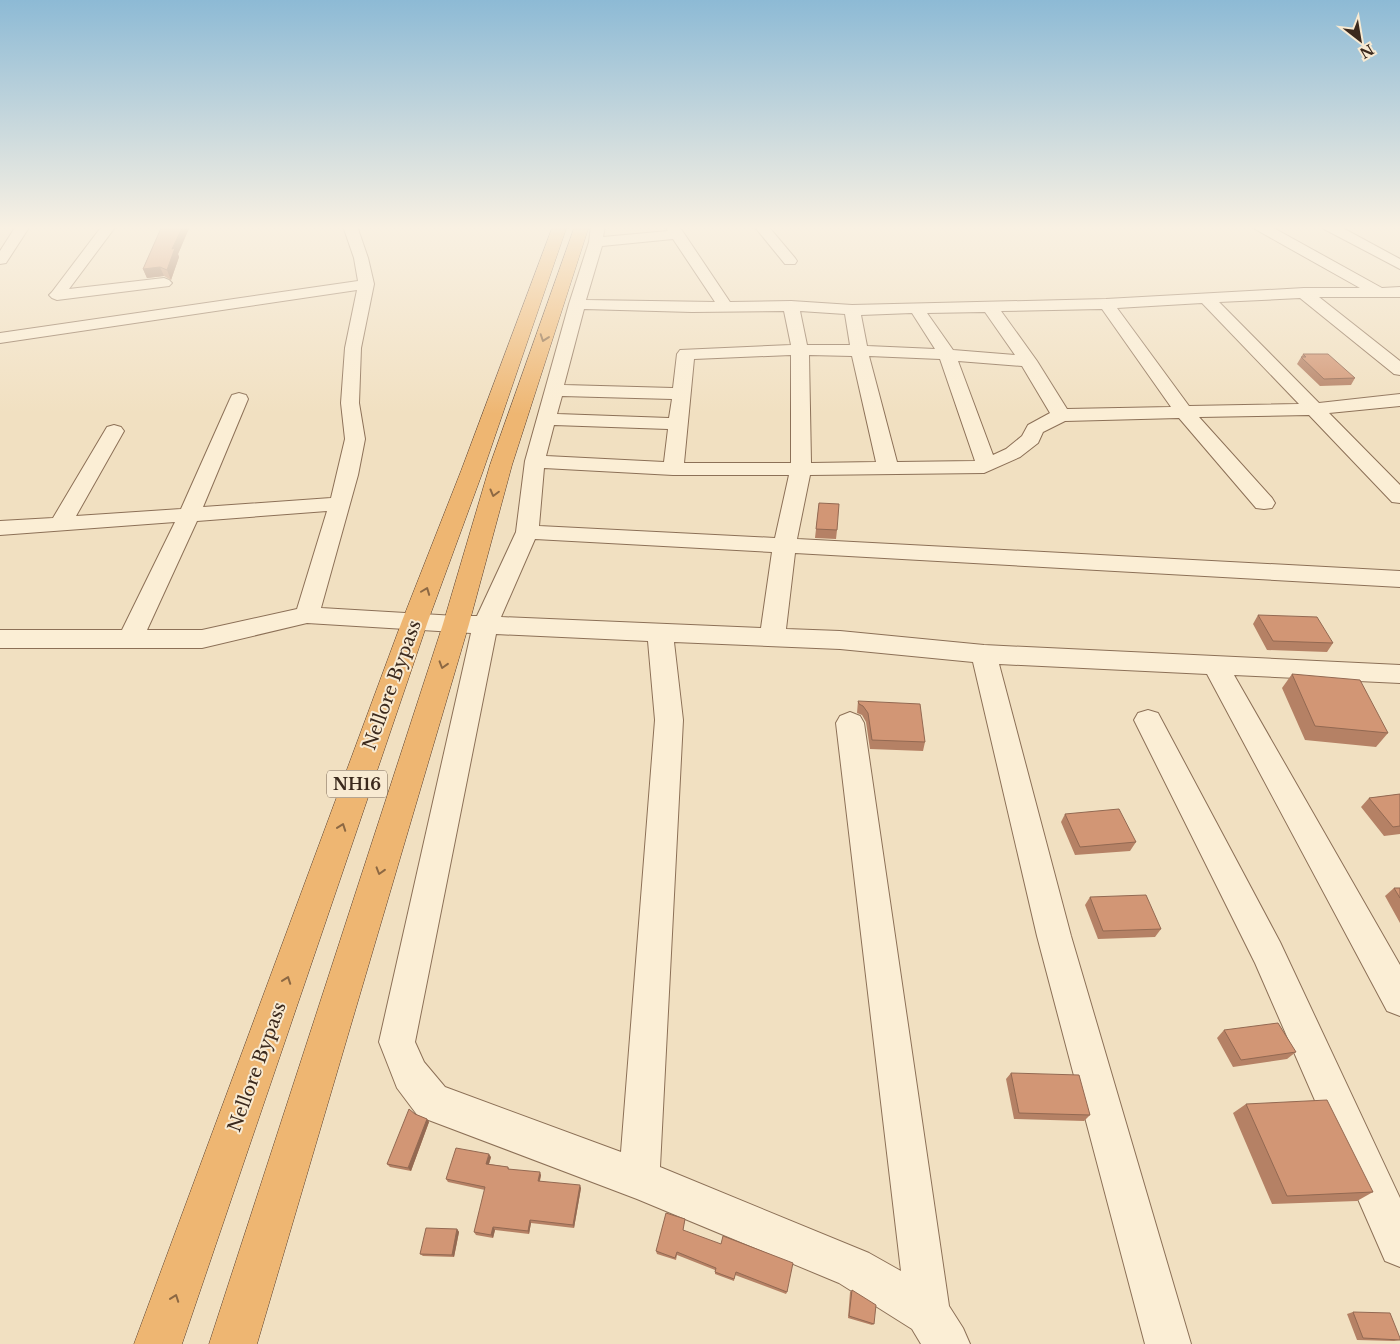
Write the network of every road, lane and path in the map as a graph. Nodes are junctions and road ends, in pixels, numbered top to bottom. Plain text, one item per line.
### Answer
1 (62, 289) edge
2 (113, 289) edge
3 (334, 289) edge
4 (365, 289) edge
5 (537, 289) edge
6 (570, 289) edge
7 (580, 289) edge
8 (714, 289) edge
9 (1374, 289) edge
10 (1380, 292) junction
11 (1400, 292) edge
12 (1304, 293) junction
13 (1207, 299) junction
14 (577, 304) junction
15 (1106, 304) junction
16 (791, 306) junction
17 (1400, 306) edge
18 (726, 307) junction
19 (990, 307) junction
20 (916, 308) junction
21 (852, 310) junction
22 (0, 338) edge
23 (800, 350) junction
24 (859, 351) junction
25 (947, 354) junction
26 (1028, 362) junction
27 (1400, 370) edge
28 (554, 390) junction
29 (682, 394) junction
30 (239, 399) dead end
31 (1400, 400) edge
32 (1314, 409) junction
33 (1184, 412) junction
34 (1060, 415) junction
35 (546, 419) junction
36 (678, 424) junction
37 (114, 431) dead end
38 (537, 456) junction
39 (674, 461) junction
40 (984, 466) junction
41 (888, 468) junction
42 (802, 469) junction
43 (1400, 497) edge
44 (1264, 503) dead end
45 (340, 504) junction
46 (189, 515) junction
47 (61, 523) junction
48 (0, 528) edge
49 (527, 532) junction
50 (784, 547) junction
51 (1400, 579) edge
52 (307, 615) junction
53 (415, 621) junction
54 (471, 624) junction
55 (660, 632) junction
56 (131, 638) junction
57 (772, 638) junction
58 (0, 639) edge
59 (984, 654) junction
60 (1215, 665) junction
61 (1400, 674) edge
62 (1148, 720) dead end
63 (850, 723) dead end
64 (1400, 999) edge
65 (639, 1179) junction
66 (1400, 1246) edge
67 (938, 1329) edge
68 (158, 1344) edge
69 (234, 1344) edge
70 (1168, 1344) edge

1 - 2 street
3 - 22 street
4 - 45 street
53 -> 5 highway, Nellore Bypass / NH16
6 -> 54 highway, NH16
7 - 14 street
8 - 18 street
9 - 10 street
10 - 11 street
10 - 12 street
10 - 17 street
12 - 13 street
12 - 27 street
13 - 15 street
13 - 32 street
14 - 18 street
14 - 28 street
15 - 19 street
15 - 33 street
16 - 18 street
16 - 21 street
16 - 23 street
19 - 20 street
19 - 26 street
20 - 21 street
20 - 25 street
21 - 24 street
23 - 24 street
23 - 29 street
23 - 42 street
24 - 25 street
24 - 41 street
25 - 26 street
25 - 40 street
26 - 34 street
28 - 29 street
28 - 35 street
29 - 36 street
30 - 46 street
31 - 32 street
32 - 33 street
32 - 43 street
33 - 34 street
33 - 44 street
34 - 40 street
35 - 36 street
35 - 38 street
36 - 39 street
37 - 47 street
38 - 39 street
38 - 49 street
39 - 42 street
40 - 41 street
41 - 42 street
42 - 50 street
45 - 46 street
45 - 52 street
46 - 47 street
46 - 56 street
47 - 48 street
49 - 50 street
49 - 54 street
50 - 51 street
50 - 57 street
52 - 53 street
52 - 56 street
53 - 54 street
68 -> 53 highway, Nellore Bypass / NH16
54 - 55 street
54 - 65 street
54 -> 69 highway, NH16
55 - 57 street
55 - 65 street
56 - 58 street
57 - 59 street
59 - 60 street
59 - 70 street
60 - 61 street
60 - 64 street
62 - 66 street
63 - 67 street
65 - 67 street

